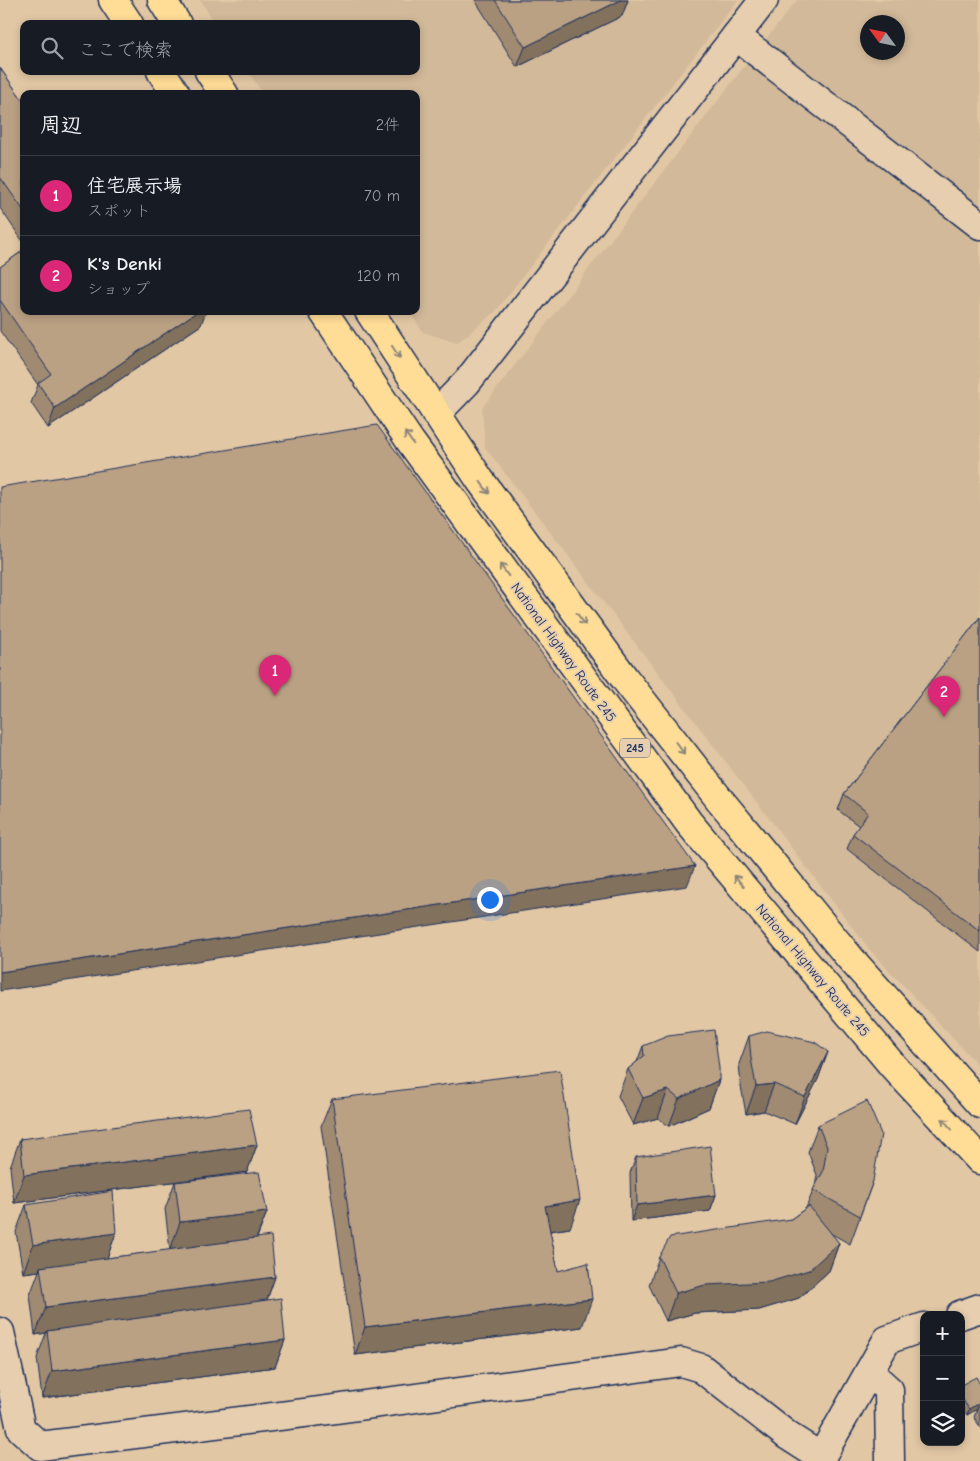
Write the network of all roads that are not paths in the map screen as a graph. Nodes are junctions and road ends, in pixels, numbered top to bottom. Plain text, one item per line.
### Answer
1 (113, 0) edge
2 (162, 0) edge
3 (764, 0) edge
4 (126, 20) edge
5 (174, 20) edge
6 (736, 36) junction
7 (164, 75) edge
8 (212, 75) edge
9 (173, 90) edge
10 (221, 90) edge
11 (980, 225) edge
12 (326, 315) edge
13 (372, 315) edge
14 (436, 414) junction
15 (980, 1104) edge
16 (980, 1160) edge
17 (980, 1308) edge
18 (965, 1313) edge
19 (920, 1328) edge
20 (0, 1332) edge
21 (869, 1372) junction
22 (820, 1459) edge
23 (890, 1461) edge

1 - 4 highway
2 - 5 highway
3 - 6 street
6 - 11 street
6 - 14 street
7 - 9 highway
8 - 10 highway
16 -> 12 highway, National Highway Route 245 / 245
13 -> 14 highway, 245
14 -> 15 highway, 245
17 - 18 street
19 - 21 street
20 - 22 street
21 - 22 street
21 - 23 street

